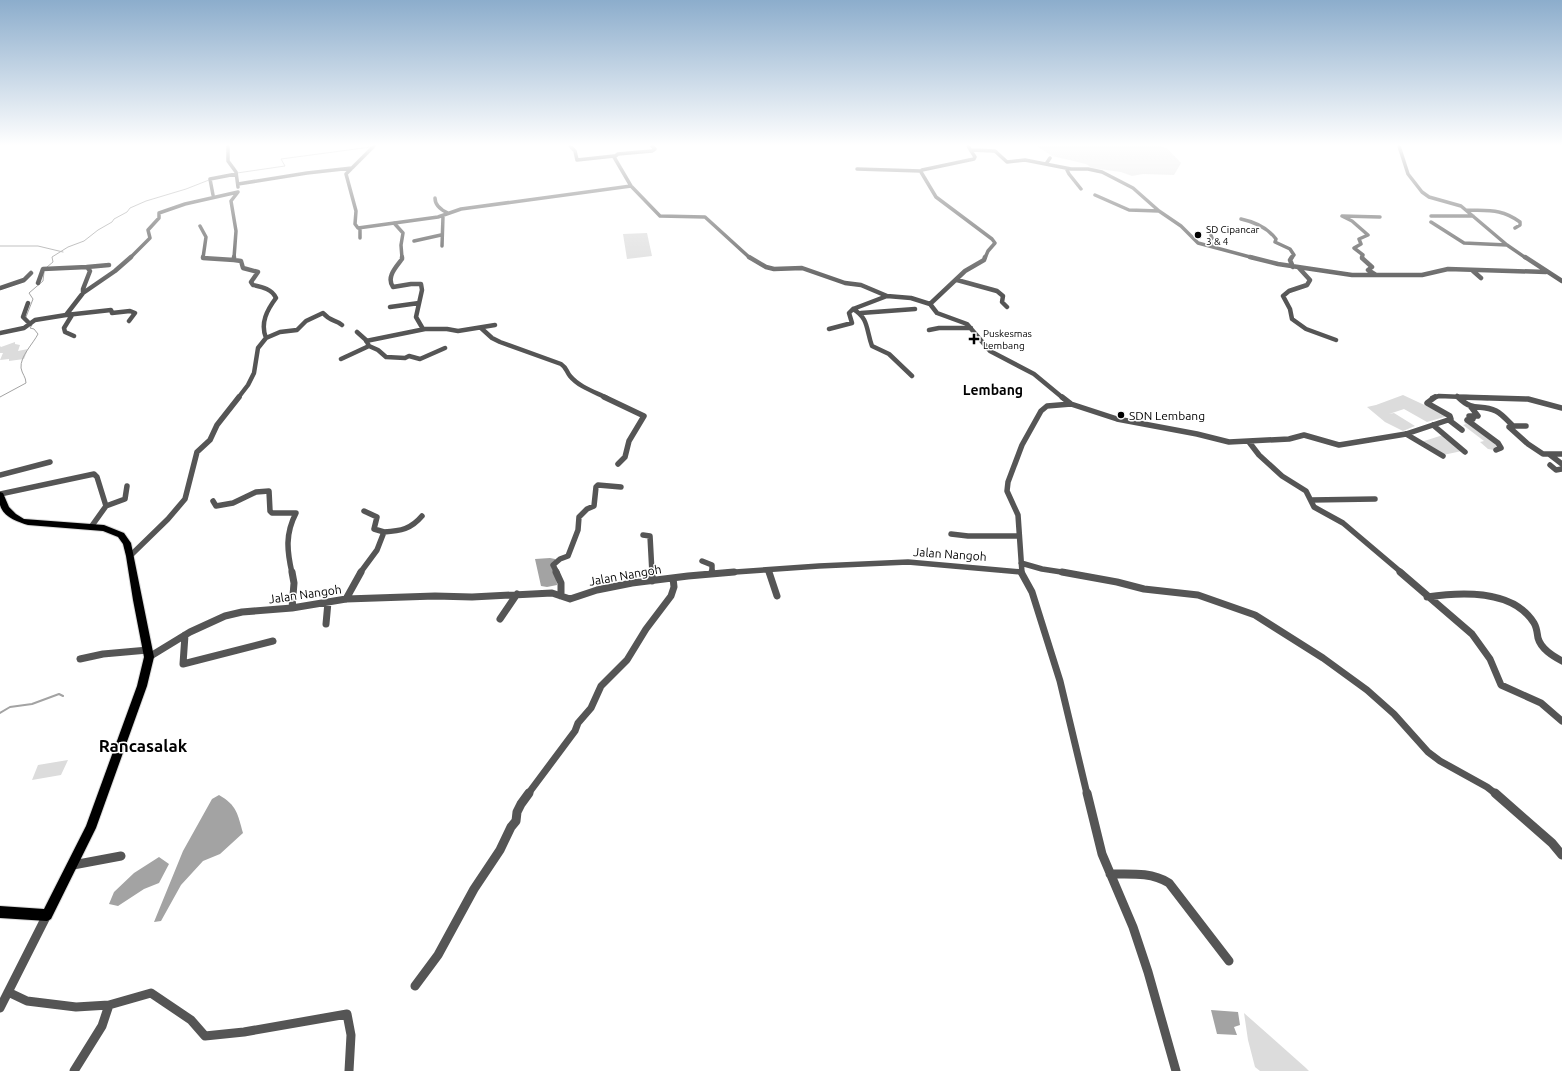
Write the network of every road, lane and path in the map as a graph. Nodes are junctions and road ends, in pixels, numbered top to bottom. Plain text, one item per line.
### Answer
1 (220, 196) edge
2 (235, 196) edge
3 (352, 196) edge
4 (557, 196) edge
5 (642, 196) edge
6 (935, 196) edge
7 (1097, 196) edge
8 (1142, 196) edge
9 (1428, 196) edge
10 (435, 198) dead end
11 (1466, 210) junction
12 (1159, 211) junction
13 (448, 213) junction
14 (443, 216) junction
15 (1432, 216) dead end
16 (1474, 216) junction
17 (1380, 217) dead end
18 (1241, 219) dead end
19 (1431, 222) dead end
20 (394, 223) junction
21 (200, 226) dead end
22 (360, 228) junction
23 (1515, 228) dead end
24 (1209, 229) dead end
25 (441, 235) junction
26 (360, 238) dead end
27 (414, 240) dead end
28 (1210, 245) junction
29 (1507, 245) junction
30 (442, 246) dead end
31 (234, 260) junction
32 (109, 265) dead end
33 (86, 267) junction
34 (1296, 267) junction
35 (1474, 271) junction
36 (1546, 272) junction
37 (31, 273) dead end
38 (1376, 275) junction
39 (1482, 278) dead end
40 (957, 280) junction
41 (1562, 282) edge
42 (38, 283) dead end
43 (0, 288) edge
44 (83, 293) junction
45 (887, 296) junction
46 (28, 303) dead end
47 (420, 303) junction
48 (930, 304) junction
49 (390, 307) dead end
50 (1007, 307) dead end
51 (915, 309) dead end
52 (853, 310) junction
53 (861, 313) junction
54 (66, 315) junction
55 (72, 315) junction
56 (129, 321) dead end
57 (32, 322) junction
58 (342, 325) dead end
59 (495, 325) dead end
60 (481, 328) junction
61 (971, 328) junction
62 (425, 329) junction
63 (829, 329) dead end
64 (929, 330) dead end
65 (357, 332) dead end
66 (0, 333) edge
67 (74, 336) dead end
68 (266, 338) junction
69 (1336, 340) dead end
70 (366, 341) junction
71 (369, 346) junction
72 (445, 348) dead end
73 (341, 359) dead end
74 (912, 376) dead end
75 (1457, 396) junction
76 (1071, 404) junction
77 (1471, 407) junction
78 (1562, 408) edge
79 (1449, 420) junction
80 (1433, 425) junction
81 (1513, 426) junction
82 (1526, 426) dead end
83 (1462, 430) dead end
84 (1406, 434) junction
85 (1249, 442) junction
86 (1496, 450) dead end
87 (1465, 452) dead end
88 (1549, 454) junction
89 (1562, 454) edge
90 (1443, 456) dead end
91 (50, 462) dead end
92 (618, 464) dead end
93 (1562, 464) edge
94 (1550, 465) dead end
95 (1562, 469) edge
96 (0, 475) edge
97 (127, 486) dead end
98 (621, 487) dead end
99 (0, 494) edge
100 (1375, 499) dead end
101 (1311, 500) junction
102 (213, 501) dead end
103 (106, 506) junction
104 (364, 511) dead end
105 (422, 516) dead end
106 (91, 527) junction
107 (384, 532) junction
108 (951, 534) dead end
109 (643, 536) dead end
110 (1020, 536) junction
111 (130, 556) junction
112 (702, 561) dead end
113 (1021, 563) junction
114 (768, 570) junction
115 (1021, 572) junction
116 (712, 574) junction
117 (673, 578) junction
118 (652, 581) junction
119 (517, 594) junction
120 (561, 596) junction
121 (777, 596) dead end
122 (1427, 597) junction
123 (346, 599) junction
124 (328, 602) junction
125 (292, 608) junction
126 (500, 619) dead end
127 (326, 624) dead end
128 (185, 635) junction
129 (273, 641) dead end
130 (149, 654) junction
131 (80, 659) dead end
132 (1562, 661) edge
133 (1562, 721) edge
134 (1562, 855) edge
135 (121, 856) dead end
136 (73, 865) junction
137 (1110, 874) junction
138 (0, 912) edge
139 (48, 915) junction
140 (1229, 961) dead end
141 (415, 986) dead end
142 (8, 992) junction
143 (109, 1004) junction
144 (0, 1008) edge
145 (74, 1071) edge
146 (349, 1071) edge
147 (1176, 1071) edge

1 - 44 street
2 - 31 street
3 - 22 street
4 - 13 street
5 - 45 street
6 - 40 street
7 - 12 street
8 - 12 street
9 - 11 street
10 - 13 street
11 - 16 street
11 - 23 street
12 - 28 street
13 - 14 street
14 - 20 street
14 - 25 street
15 - 16 street
16 - 29 street
17 - 38 street
18 - 34 street
19 - 29 street
20 - 22 street
20 - 47 street
21 - 31 street
22 - 26 street
24 - 28 street
25 - 27 street
25 - 30 street
28 - 34 street
29 - 36 street
31 - 68 street
32 - 33 street
33 - 42 street
33 - 44 street
34 - 38 street
34 - 69 street
35 - 36 street
35 - 38 street
35 - 39 street
36 - 41 street
37 - 43 street
40 - 48 street
40 - 50 street
44 - 54 street
45 - 48 street
45 - 52 street
46 - 57 street
47 - 49 street
47 - 62 street
48 - 61 street
51 - 53 street
52 - 53 street
52 - 63 street
53 - 74 street
54 - 55 street
54 - 57 street
55 - 56 street
55 - 67 street
57 - 66 street
58 - 68 street
59 - 60 street
60 - 62 street
60 - 92 street
61 - 64 street
61 - 76 street
62 - 70 street
65 - 70 street
68 - 111 street
70 - 71 street
71 - 72 street
71 - 73 street
75 - 77 street
75 - 78 street
75 - 79 street
76 - 85 street
76 - 110 street
77 - 81 street
77 - 86 street
79 - 80 street
79 - 83 street
80 - 84 street
80 - 87 street
81 - 82 street
81 - 88 street
84 - 85 street
84 - 90 street
85 - 101 street
88 - 89 street
88 - 93 street
91 - 96 street
94 - 95 street
97 - 103 street
98 - 120 street
99 - 103 street
99 - 106 main road
100 - 101 street
101 - 122 street
102 - 125 street
103 - 106 street
104 - 107 street
105 - 107 street
106 - 111 main road
107 - 123 street
108 - 110 street
109 - 118 street
110 - 113 street
111 - 130 main road
112 - 116 street
113 - 115 street
113 - 134 street
114 - 115 street, Jalan Nangoh
114 - 116 street, Jalan Nangoh
114 - 121 street
115 - 137 street
116 - 117 street, Jalan Nangoh
117 - 118 street, Jalan Nangoh
117 - 141 street
118 - 120 street, Jalan Nangoh
119 - 120 street, Jalan Nangoh
119 - 123 street, Jalan Nangoh
119 - 126 street
122 - 132 street
122 - 133 street
123 - 124 street, Jalan Nangoh
124 - 125 street, Jalan Nangoh
124 - 127 street
125 - 128 street, Jalan Nangoh
128 - 129 street
128 - 130 street, Jalan Nangoh
130 - 131 street
130 - 136 main road
135 - 136 street
136 - 139 main road
137 - 140 street
137 - 147 street
138 - 139 main road
139 - 142 street
142 - 143 street
142 - 144 street
143 - 145 street
143 - 146 street

